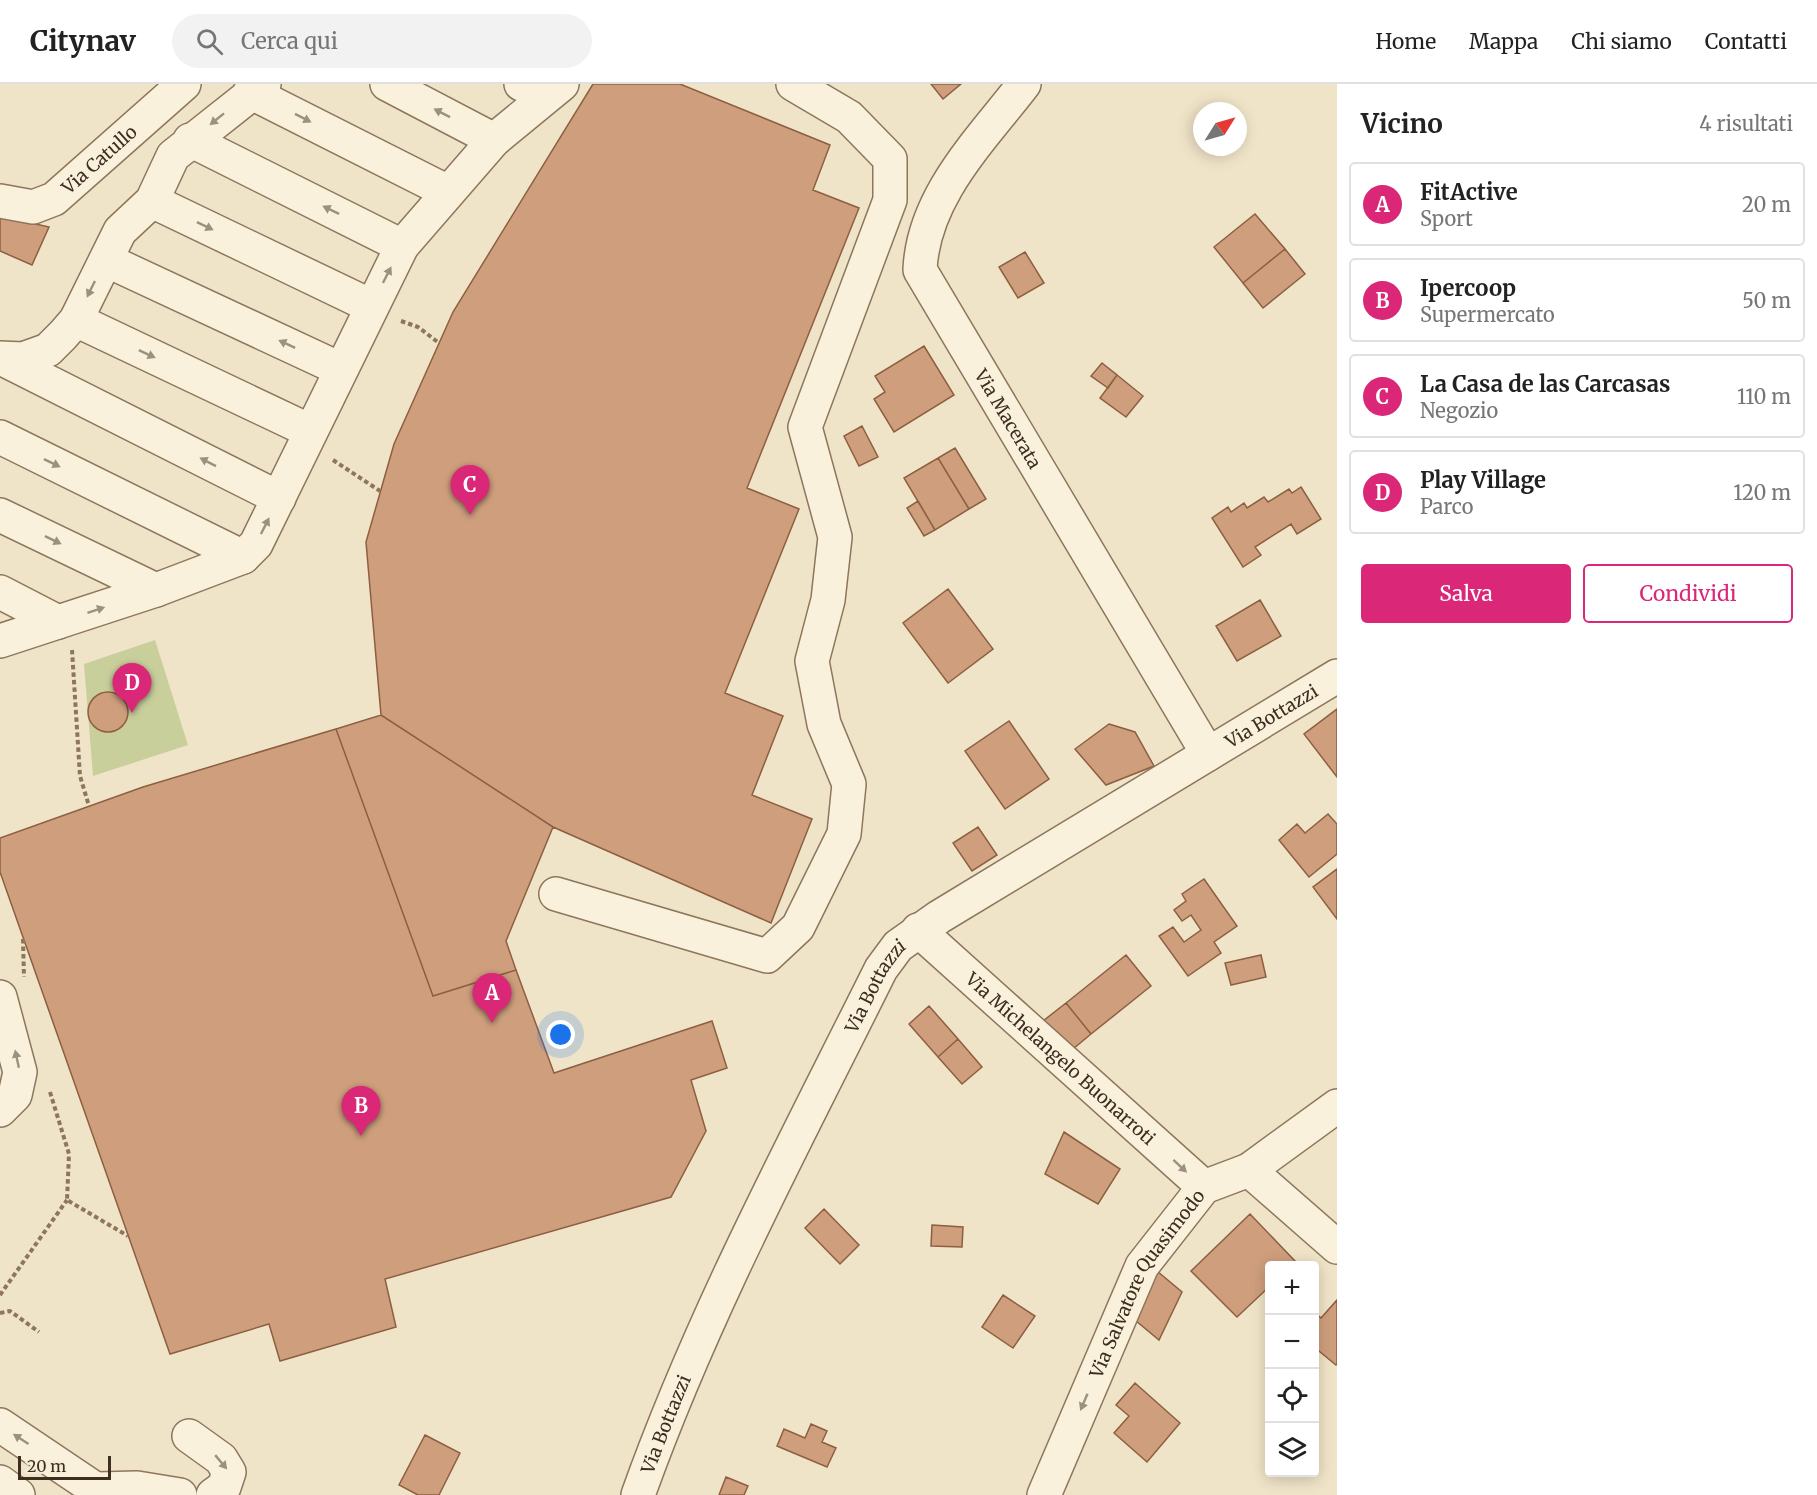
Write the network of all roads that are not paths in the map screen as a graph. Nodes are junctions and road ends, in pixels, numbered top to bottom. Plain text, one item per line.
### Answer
1 (184, 84) edge
2 (387, 84) edge
3 (521, 84) edge
4 (543, 84) edge
5 (562, 84) edge
6 (793, 84) edge
7 (1024, 84) edge
8 (257, 88) edge
9 (190, 140) junction
10 (494, 140) junction
11 (448, 192) junction
12 (0, 201) edge
13 (152, 201) junction
14 (402, 246) junction
15 (105, 260) junction
16 (371, 306) junction
17 (76, 320) junction
18 (2, 359) edge
19 (339, 369) junction
20 (308, 436) junction
21 (0, 437) edge
22 (279, 498) junction
23 (0, 515) edge
24 (243, 557) junction
25 (156, 590) junction
26 (0, 592) edge
27 (58, 622) junction
28 (0, 641) edge
29 (1337, 676) edge
30 (1208, 754) junction
31 (556, 894) dead end
32 (918, 930) junction
33 (12, 992) edge
34 (1337, 1106) edge
35 (0, 1110) edge
36 (1249, 1170) junction
37 (1204, 1187) junction
38 (1337, 1247) edge
39 (0, 1425) edge
40 (189, 1436) dead end
41 (0, 1482) edge
42 (101, 1492) edge
43 (18, 1495) edge
44 (180, 1495) edge
45 (213, 1495) edge
46 (638, 1495) edge
47 (1044, 1495) edge

1 - 12 street, Via Catullo
10 -> 2 street
3 - 4 street
5 - 10 street
6 - 31 street
7 - 30 street, Via Macerata
8 -> 9 street
8 -> 11 street
9 - 13 street
14 -> 9 street
10 - 11 street
11 - 14 street
13 - 15 street
13 -> 16 street
16 -> 14 street
15 -> 17 street
19 -> 15 street
16 - 19 street
17 - 18 street
17 -> 20 street
22 -> 18 street
19 - 20 street
20 - 22 street
21 -> 24 street
24 -> 22 street
23 -> 25 street
24 - 25 street
27 -> 25 street
26 - 27 street
27 - 28 street
29 - 30 street, Via Bottazzi
30 - 32 street, Via Bottazzi
32 -> 37 street, Via Michelangelo Buonarroti
32 - 46 street, Via Bottazzi
35 -> 33 street
34 - 36 street, Via Salvatore Quasimodo
36 - 37 street, Via Salvatore Quasimodo
36 - 38 street
37 -> 47 street, Via Salvatore Quasimodo
42 -> 39 street
40 -> 45 street
41 - 43 street
42 - 44 street

